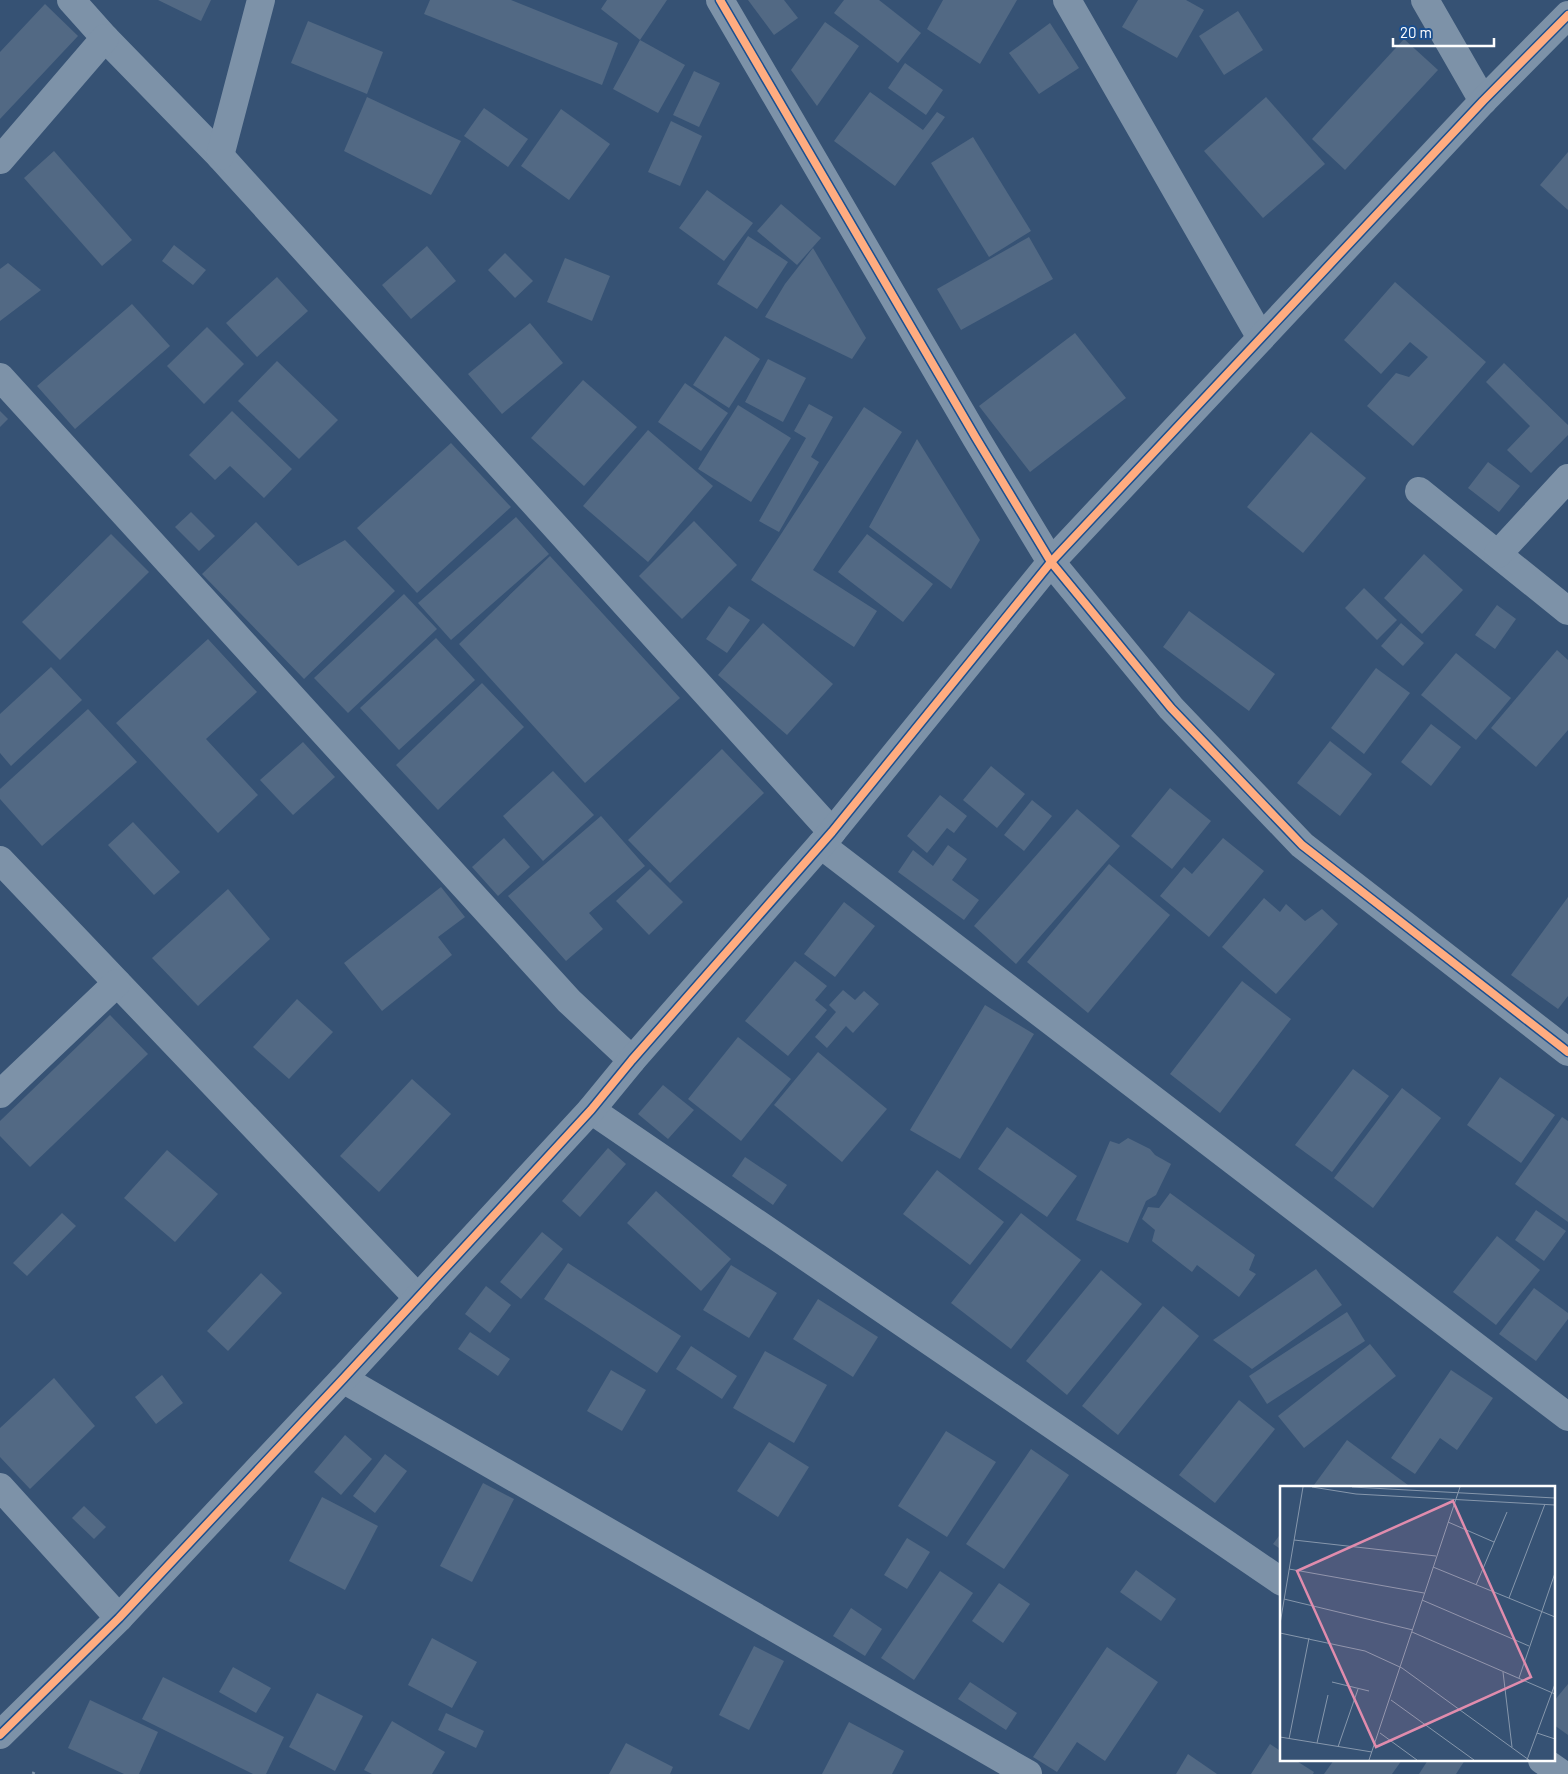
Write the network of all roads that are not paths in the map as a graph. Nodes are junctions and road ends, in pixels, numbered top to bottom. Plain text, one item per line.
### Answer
1 (71, 0) edge
2 (261, 0) edge
3 (720, 0) edge
4 (1067, 0) edge
5 (1425, 0) edge
6 (1568, 15) edge
7 (105, 38) junction
8 (1484, 101) junction
9 (220, 156) junction
10 (0, 160) edge
11 (1261, 338) junction
12 (0, 376) edge
13 (1568, 478) edge
14 (1419, 491) dead end
15 (1498, 554) junction
16 (1051, 562) junction
17 (1568, 611) edge
18 (826, 838) junction
19 (0, 860) edge
20 (117, 983) junction
21 (1568, 1052) edge
22 (632, 1060) junction
23 (0, 1094) edge
24 (591, 1110) junction
25 (418, 1298) junction
26 (343, 1379) junction
27 (1568, 1417) edge
28 (0, 1488) edge
29 (1280, 1581) edge
30 (119, 1618) junction
31 (0, 1735) edge
32 (1545, 1762) edge
33 (1028, 1774) edge
34 (1562, 1774) edge

1 - 7 street
2 - 9 street
3 - 16 street
4 - 11 street
5 - 8 street
6 - 8 street
7 - 9 street
7 - 10 street
8 - 11 street
9 - 18 street
11 - 16 street
12 - 22 street
13 - 15 street
14 - 15 street
15 - 17 street
16 - 18 street
16 - 21 street
18 - 22 street
18 - 27 street
19 - 20 street
20 - 23 street
20 - 25 street
22 - 24 street
24 - 25 street
24 - 29 street
25 - 26 street
26 - 30 street
26 - 33 street
28 - 30 street
30 - 31 street
32 - 34 street

